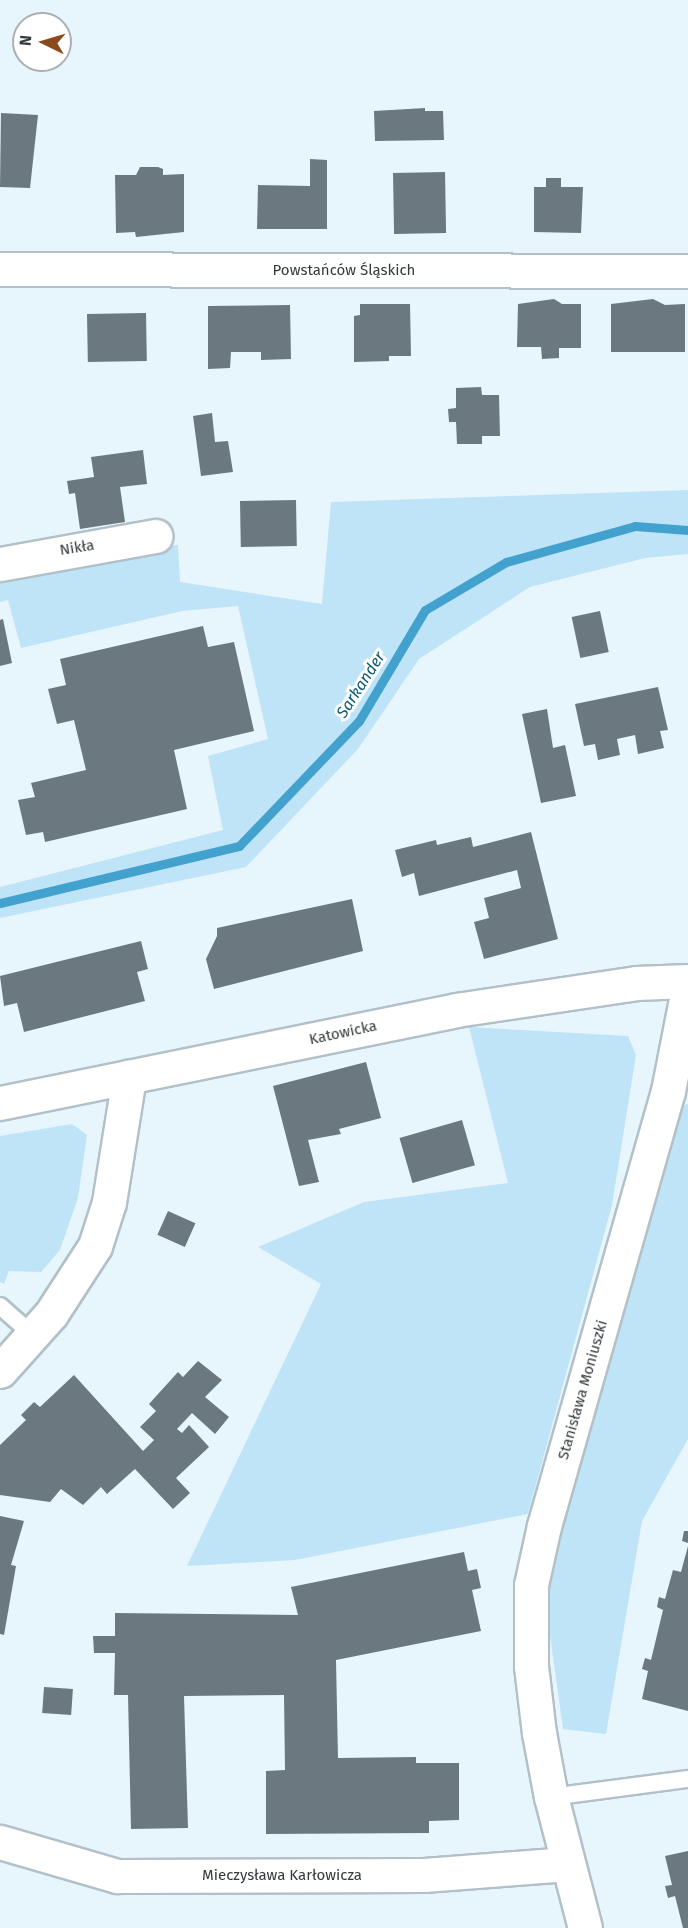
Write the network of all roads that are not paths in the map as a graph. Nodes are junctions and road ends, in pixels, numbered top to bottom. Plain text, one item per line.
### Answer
1 (0, 269) edge
2 (688, 271) edge
3 (155, 536) dead end
4 (0, 564) edge
5 (688, 981) edge
6 (688, 989) edge
7 (129, 1077) junction
8 (0, 1103) edge
9 (0, 1306) edge
10 (34, 1336) junction
11 (0, 1371) edge
12 (688, 1779) edge
13 (551, 1797) junction
14 (0, 1842) edge
15 (568, 1864) junction
16 (585, 1928) edge

1 - 2 street, Powstańców Śląskich
3 - 4 street, Nikła
5 - 7 street, Katowicka
6 - 13 street, Stanisława Moniuszki
7 - 8 street, Katowicka
7 - 10 street
9 - 10 lane
10 - 11 street
12 - 13 lane
13 - 15 street, Stanisława Moniuszki
14 - 15 street, Mieczysława Karłowicza
15 - 16 street, Stanisława Moniuszki

